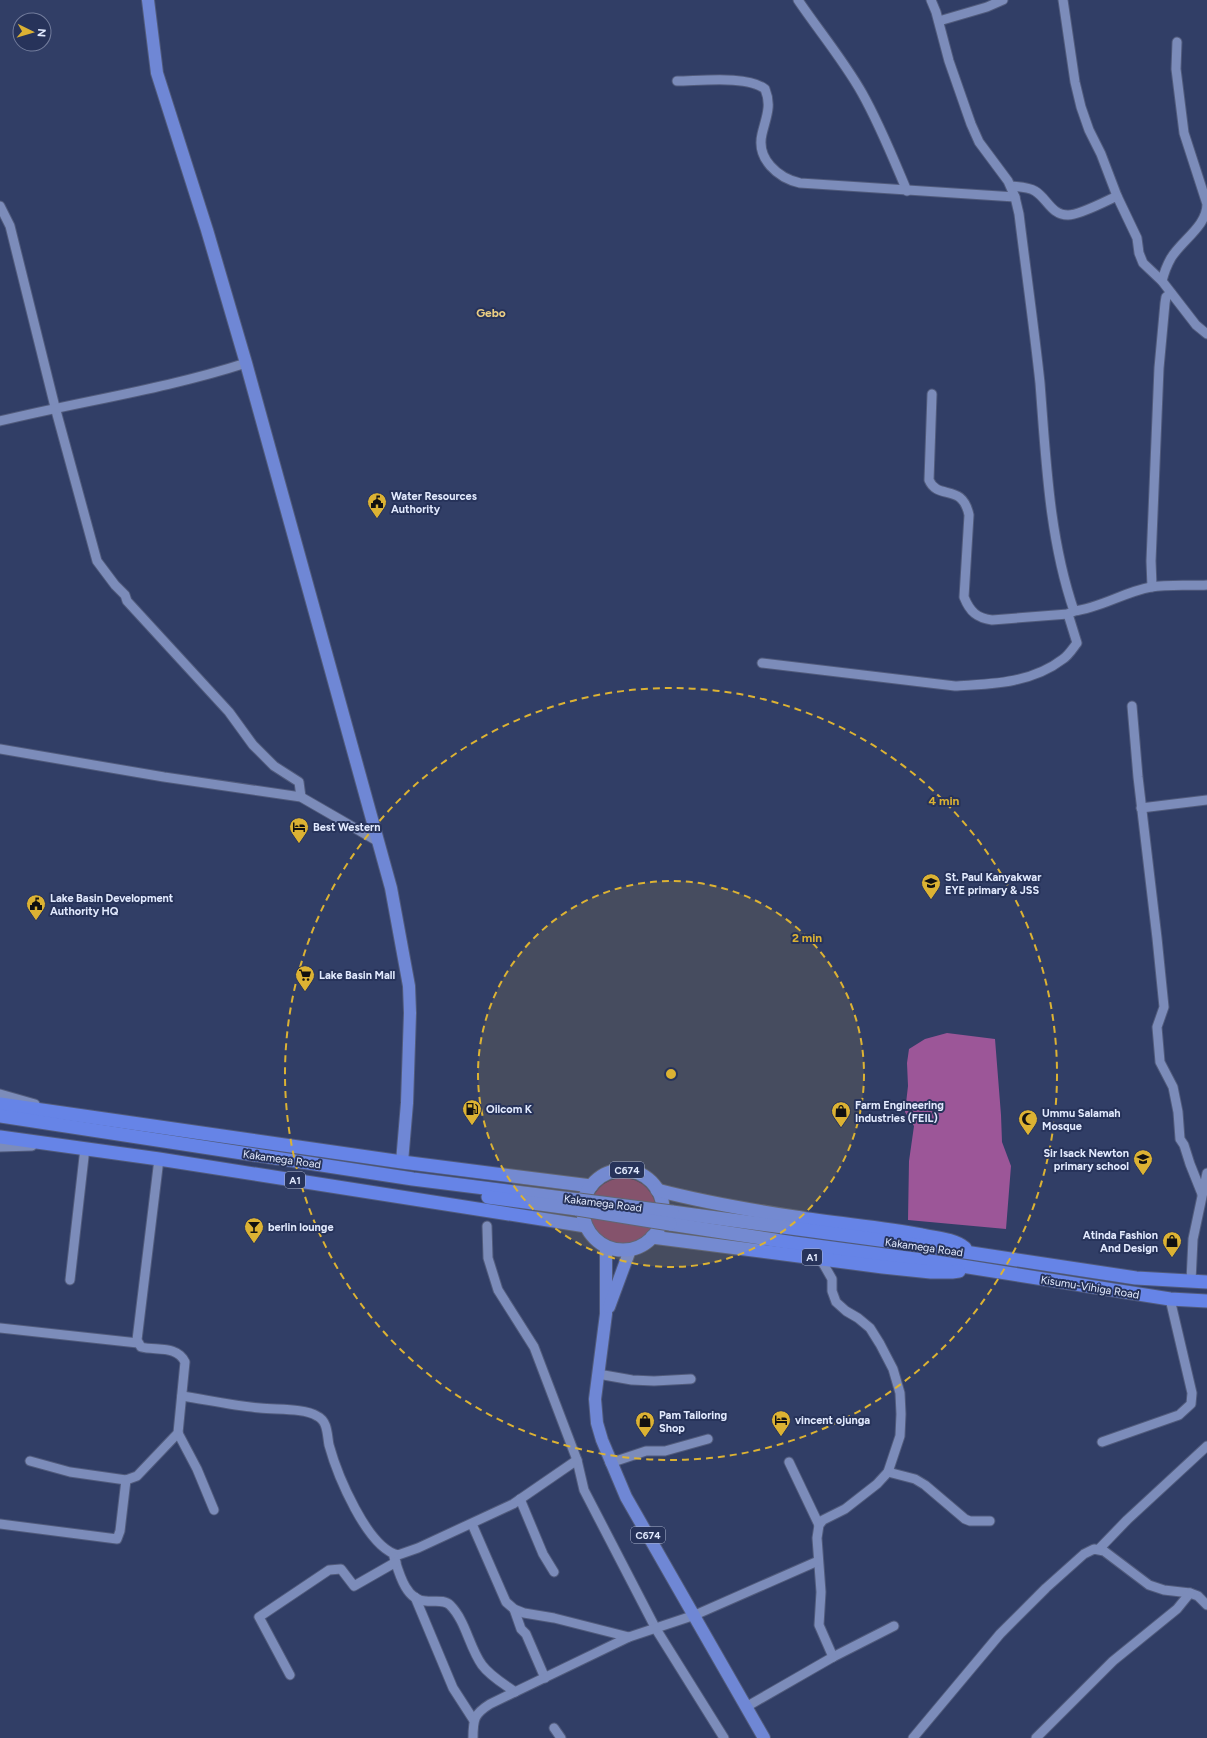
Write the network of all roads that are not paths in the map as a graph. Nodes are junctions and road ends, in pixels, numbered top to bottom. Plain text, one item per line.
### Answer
1 (148, 0) edge
2 (798, 0) edge
3 (931, 0) edge
4 (1003, 0) edge
5 (1063, 0) edge
6 (939, 21) junction
7 (1177, 42) dead end
8 (677, 81) dead end
9 (1011, 186) junction
10 (907, 191) junction
11 (1117, 196) junction
12 (1015, 197) junction
13 (0, 206) edge
14 (1162, 281) junction
15 (1171, 293) junction
16 (1207, 334) edge
17 (246, 363) junction
18 (932, 394) dead end
19 (55, 407) junction
20 (0, 421) edge
21 (1207, 585) edge
22 (1152, 587) junction
23 (1071, 613) junction
24 (762, 663) dead end
25 (1132, 706) dead end
26 (0, 749) edge
27 (301, 796) junction
28 (1207, 800) edge
29 (1141, 808) junction
30 (378, 841) junction
31 (0, 1094) edge
32 (0, 1104) edge
33 (63, 1113) junction
34 (0, 1116) edge
35 (0, 1123) edge
36 (0, 1137) edge
37 (59, 1144) junction
38 (0, 1147) edge
39 (86, 1148) junction
40 (159, 1159) junction
41 (402, 1162) junction
42 (1207, 1174) edge
43 (591, 1186) junction
44 (658, 1190) junction
45 (1202, 1194) junction
46 (487, 1226) dead end
47 (586, 1226) junction
48 (652, 1237) junction
49 (606, 1247) junction
50 (630, 1250) junction
51 (972, 1253) junction
52 (820, 1258) junction
53 (973, 1268) junction
54 (70, 1280) dead end
55 (1191, 1281) junction
56 (1207, 1282) edge
57 (1170, 1299) junction
58 (1207, 1301) edge
59 (606, 1314) junction
60 (0, 1328) edge
61 (138, 1343) junction
62 (598, 1374) junction
63 (691, 1379) dead end
64 (182, 1396) junction
65 (178, 1433) junction
66 (708, 1439) dead end
67 (1102, 1442) dead end
68 (1207, 1446) edge
69 (577, 1460) junction
70 (30, 1461) dead end
71 (789, 1462) dead end
72 (610, 1463) junction
73 (888, 1472) junction
74 (126, 1480) junction
75 (520, 1499) junction
76 (214, 1510) dead end
77 (990, 1521) dead end
78 (0, 1524) edge
79 (472, 1524) junction
80 (819, 1525) junction
81 (1099, 1549) junction
82 (394, 1558) junction
83 (818, 1561) junction
84 (554, 1572) dead end
85 (1190, 1593) junction
86 (415, 1597) junction
87 (1207, 1605) edge
88 (514, 1609) junction
89 (695, 1615) junction
90 (894, 1626) dead end
91 (656, 1629) junction
92 (629, 1637) junction
93 (833, 1656) junction
94 (290, 1675) dead end
95 (545, 1678) junction
96 (515, 1692) junction
97 (746, 1707) junction
98 (474, 1719) junction
99 (554, 1728) dead end
100 (473, 1738) edge
101 (561, 1738) edge
102 (724, 1738) edge
103 (764, 1738) edge
104 (913, 1738) edge
105 (1036, 1738) edge

1 - 17 main road
2 - 10 street
3 - 6 street
4 - 6 street
5 - 11 street
6 - 9 street
7 - 14 street
8 - 10 street
9 - 11 street
9 - 12 street
10 - 12 street
11 - 14 street
12 - 23 street
13 - 19 street
14 - 15 street
15 - 16 street
15 - 22 street
17 - 19 street
17 - 30 main road
18 - 23 street
19 - 20 street
19 - 27 street
21 - 22 street
22 - 23 street
23 - 24 street
25 - 29 street
26 - 27 street
27 - 30 street
28 - 29 street
29 - 45 street
30 - 41 main road
31 - 33 street
32 - 33 highway
33 - 41 highway
34 - 51 highway, Kakamega Road / A1, bridge
35 - 53 highway, Kakamega Road / A1, bridge
36 - 37 highway, A1
37 - 38 street
37 - 39 highway, A1
39 - 40 highway, A1
39 - 54 street
40 - 47 highway, A1
40 - 61 street
41 - 43 highway
42 - 45 street
43 - 44 highway, C674
43 - 47 highway, C674
44 - 48 highway
44 - 51 highway, A1
45 - 55 street
46 - 69 street
47 - 49 highway, C674
48 - 50 highway
48 - 52 highway, A1
49 - 50 highway
49 - 59 main road, C674
50 - 59 main road, C674
51 - 55 highway, Kakamega Road / A1
52 - 53 highway, A1
52 - 73 street
53 - 57 highway, Kisumu-Vihiga Road / A1
55 - 56 highway, Kakamega Road / A1
57 - 58 highway, Kisumu-Vihiga Road / A1
57 - 67 street
59 - 62 main road, C674
60 - 61 street
61 - 64 street
62 - 63 street
62 - 72 main road, C674
64 - 65 street
64 - 82 street
65 - 74 street
65 - 76 street
66 - 72 street
68 - 81 street
69 - 75 street
69 - 91 street
70 - 74 street
71 - 80 street
72 - 89 main road, C674
73 - 77 street
73 - 80 street
74 - 78 street
75 - 79 street
75 - 84 street
79 - 82 street
79 - 88 street
80 - 83 street
81 - 85 street
81 - 104 street
82 - 86 street
82 - 94 street
83 - 89 street
83 - 93 street
85 - 87 street
85 - 105 street
86 - 96 street
86 - 98 street
88 - 92 street
88 - 95 street
89 - 91 street
89 - 97 main road, C674
90 - 93 street
91 - 92 street
91 - 102 street
92 - 95 street
93 - 97 street
95 - 96 street
96 - 98 street
97 - 103 main road, C674
98 - 100 street
99 - 101 street

